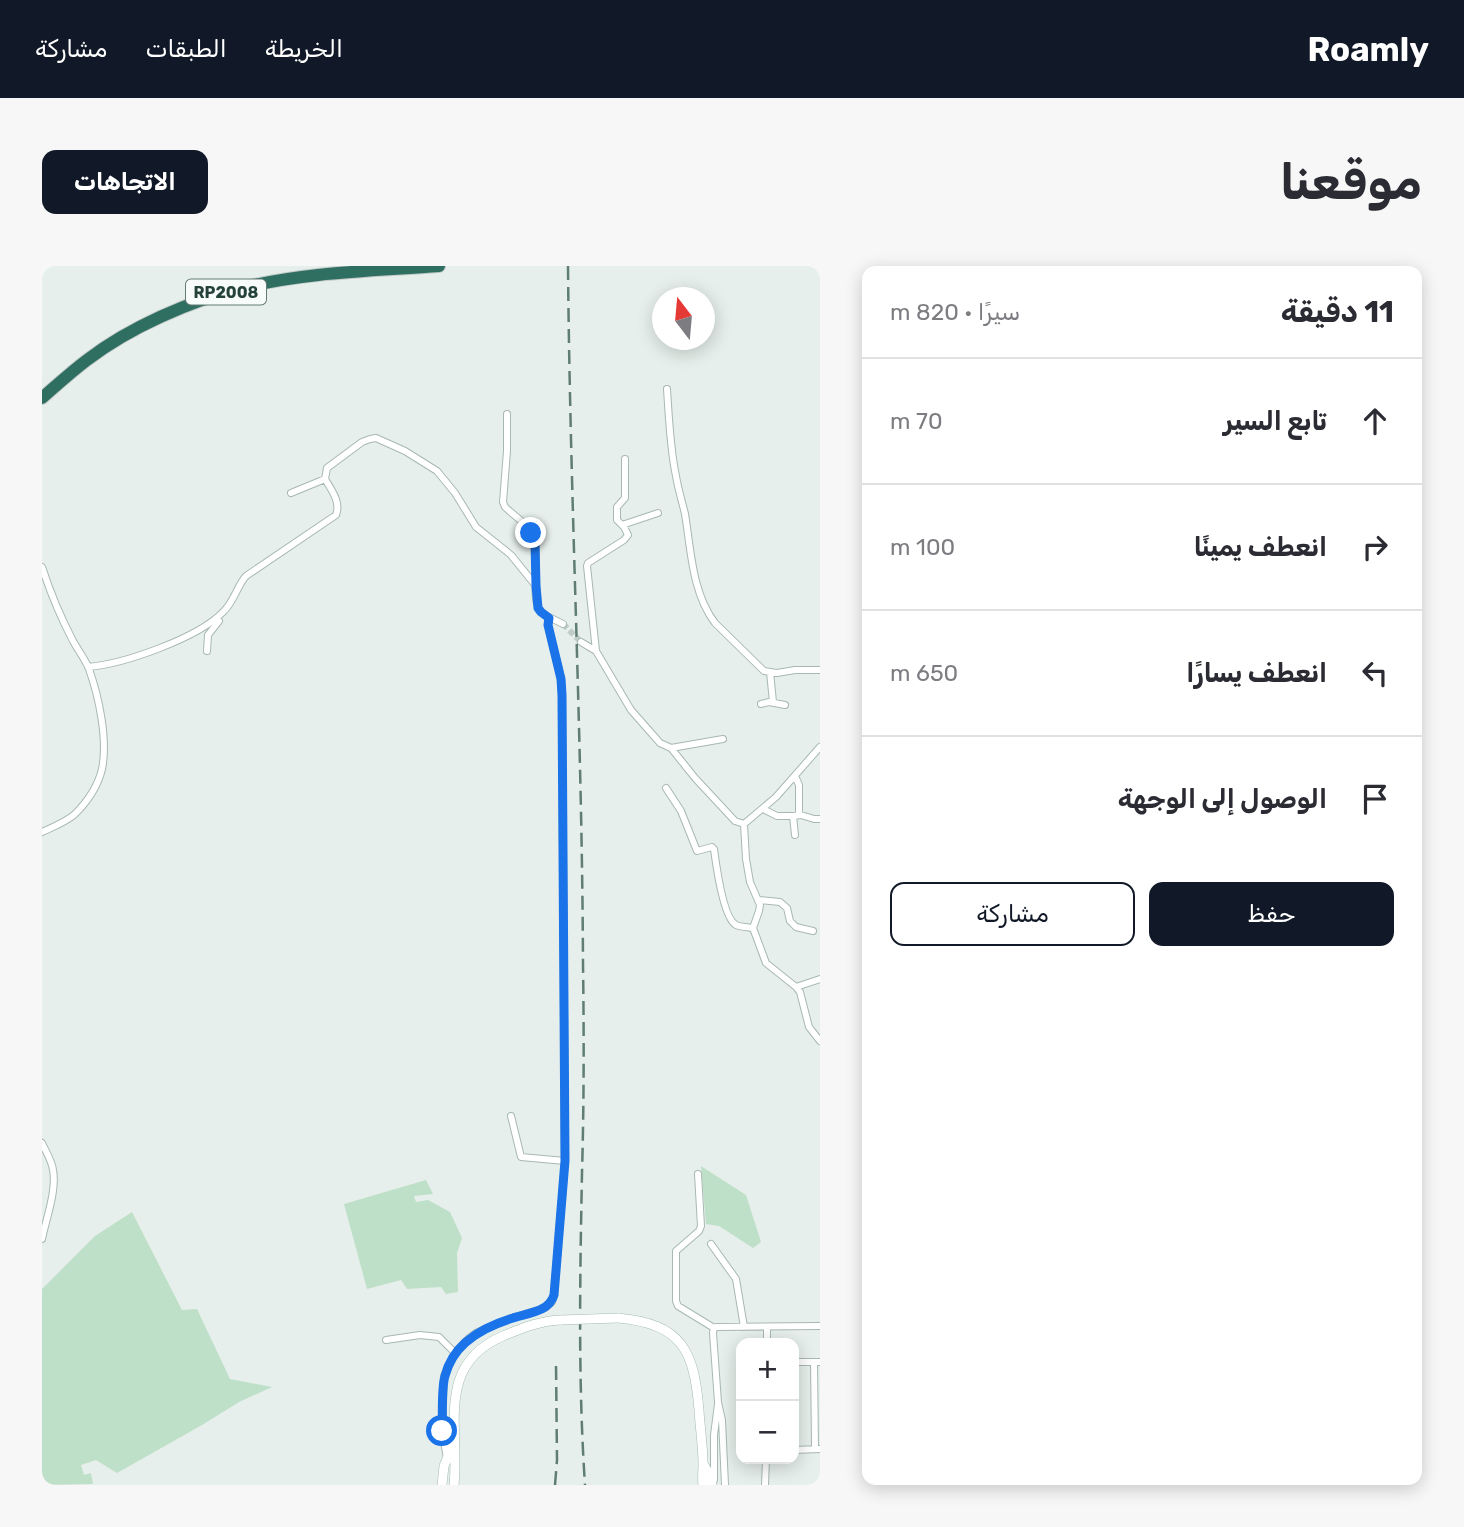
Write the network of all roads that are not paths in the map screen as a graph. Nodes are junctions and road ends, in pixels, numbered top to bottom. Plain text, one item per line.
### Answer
1 (439, 266) edge
2 (667, 389) dead end
3 (42, 398) edge
4 (507, 414) dead end
5 (625, 459) dead end
6 (325, 479) junction
7 (291, 494) dead end
8 (658, 513) dead end
9 (622, 525) junction
10 (42, 567) edge
11 (536, 586) junction
12 (222, 614) junction
13 (549, 618) junction
14 (563, 624) tunnel mouth
15 (581, 642) tunnel mouth
16 (207, 650) dead end
17 (596, 650) junction
18 (88, 667) junction
19 (820, 670) edge
20 (770, 672) junction
21 (773, 702) junction
22 (761, 704) dead end
23 (785, 705) dead end
24 (723, 739) dead end
25 (820, 747) edge
26 (671, 748) junction
27 (795, 776) junction
28 (666, 788) dead end
29 (763, 809) junction
30 (796, 816) junction
31 (820, 819) edge
32 (744, 824) junction
33 (42, 832) edge
34 (795, 835) dead end
35 (759, 900) junction
36 (753, 928) junction
37 (813, 931) dead end
38 (820, 979) edge
39 (796, 987) junction
40 (820, 1041) edge
41 (511, 1116) dead end
42 (42, 1143) edge
43 (565, 1161) junction
44 (698, 1174) dead end
45 (42, 1239) edge
46 (711, 1244) dead end
47 (820, 1326) edge
48 (744, 1327) junction
49 (767, 1327) junction
50 (714, 1328) junction
51 (767, 1338) edge
52 (386, 1340) dead end
53 (455, 1353) junction
54 (799, 1362) edge
55 (817, 1362) edge
56 (718, 1402) junction
57 (454, 1440) junction
58 (817, 1449) edge
59 (799, 1450) edge
60 (447, 1460) junction
61 (703, 1463) junction
62 (766, 1464) edge
63 (442, 1485) edge
64 (454, 1485) edge
65 (703, 1485) edge
66 (713, 1485) edge
67 (725, 1485) edge
68 (765, 1485) edge

1 - 3 highway, RP2008
2 - 20 street
4 - 11 street
5 - 9 street
6 - 7 street
6 - 11 street
6 - 12 street
8 - 9 street
9 - 17 street
10 - 18 street
11 - 13 street
12 - 16 street
12 - 18 street
13 - 14 street
13 - 43 street
15 - 17 street
17 - 26 street
18 - 33 street
19 - 20 street
20 - 21 street
21 - 22 street
21 - 23 street
24 - 26 street
25 - 27 street
26 - 32 street
27 - 29 street
27 - 30 street
28 - 36 street
29 - 30 street
29 - 32 street
30 - 31 street
30 - 34 street
32 - 35 street
35 - 36 street
35 - 37 street
36 - 39 street
38 - 39 street
39 - 40 street
41 - 43 street
42 - 45 street
43 - 53 street
44 - 50 street
46 - 48 street
47 - 49 street
48 - 49 street
48 - 50 street
49 - 51 street
50 - 56 street
52 - 53 street
53 - 60 street
54 - 55 street
55 - 58 street
56 - 66 street
56 - 67 street
57 - 60 street
57 - 61 street, bridge
57 - 64 street
58 - 59 street
60 - 63 street
60 - 64 street
61 - 65 street
61 - 66 street
62 - 68 street

